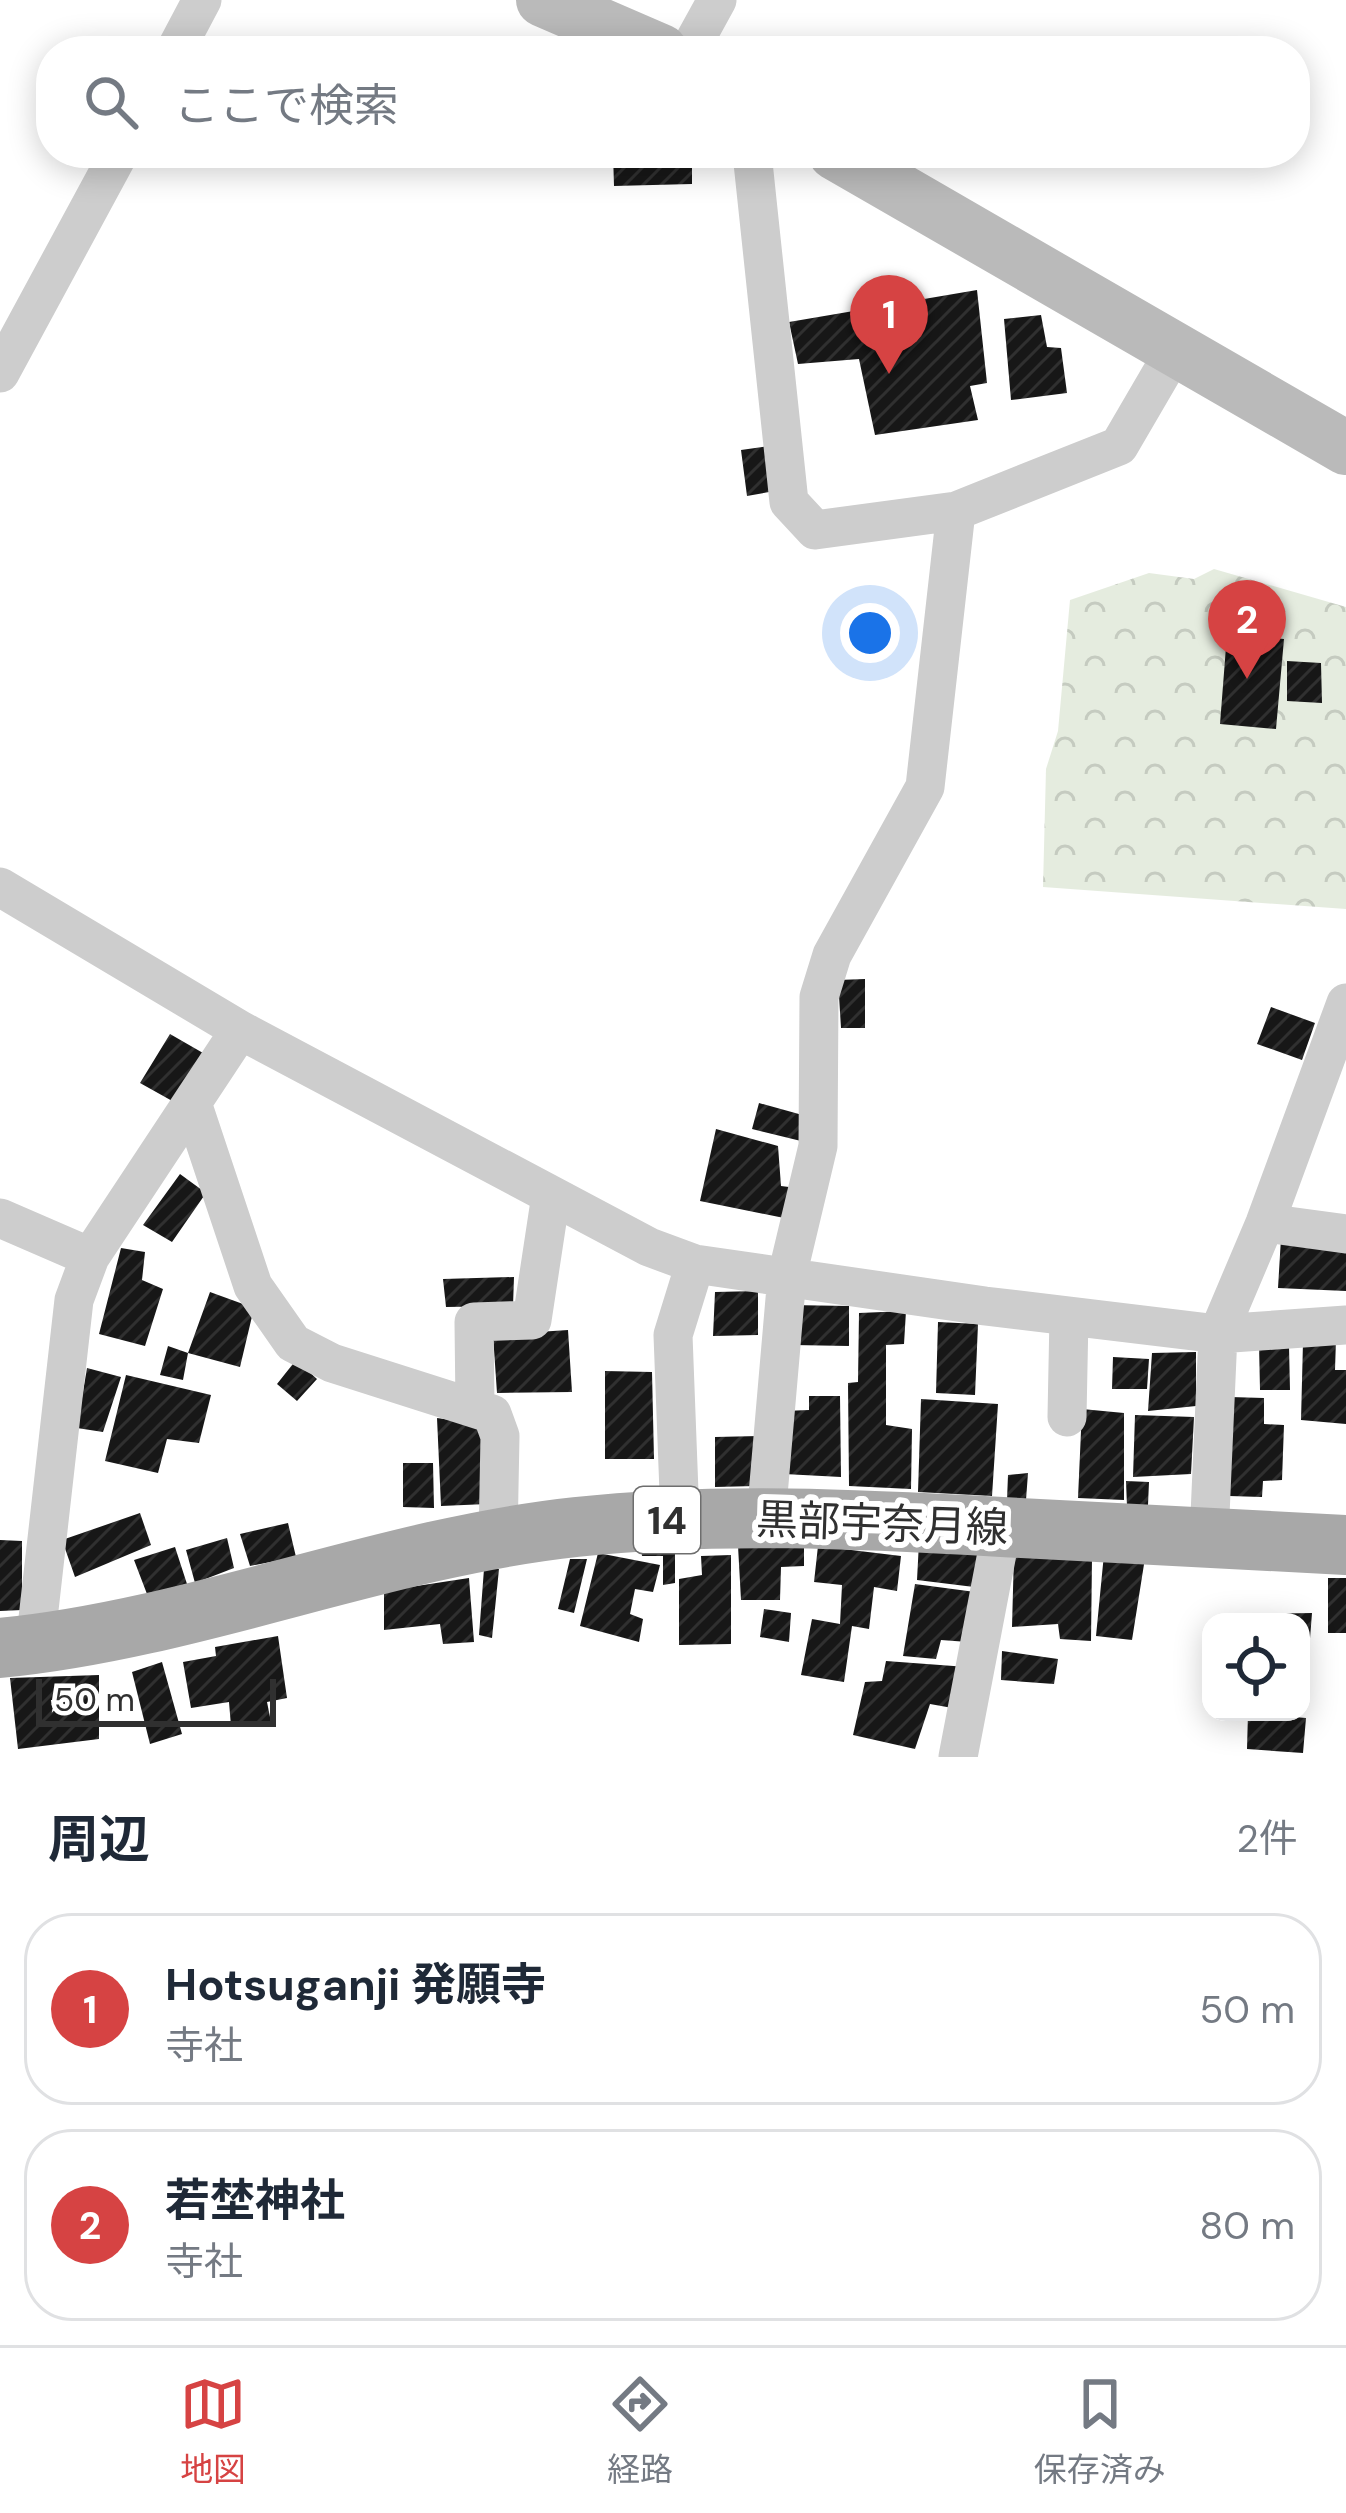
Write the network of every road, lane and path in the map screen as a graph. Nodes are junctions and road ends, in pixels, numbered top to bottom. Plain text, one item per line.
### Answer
1 (202, 0) edge
2 (543, 0) edge
3 (717, 0) edge
4 (183, 36) edge
5 (626, 36) edge
6 (697, 36) edge
7 (109, 168) edge
8 (754, 168) edge
9 (861, 168) edge
10 (15, 308) edge
11 (1175, 350) junction
12 (0, 373) edge
13 (1346, 448) edge
14 (956, 512) junction
15 (0, 887) edge
16 (1346, 1003) edge
17 (240, 1030) junction
18 (192, 1103) junction
19 (551, 1195) junction
20 (0, 1218) edge
21 (1265, 1223) junction
22 (1346, 1234) edge
23 (90, 1257) junction
24 (694, 1264) junction
25 (787, 1276) junction
26 (1069, 1316) junction
27 (1346, 1325) edge
28 (1218, 1334) junction
29 (475, 1407) junction
30 (1067, 1417) dead end
31 (766, 1518) junction
32 (680, 1519) junction
33 (1002, 1527) junction
34 (1209, 1538) junction
35 (498, 1540) junction
36 (1346, 1545) edge
37 (18, 1646) edge
38 (958, 1757) edge

1 - 4 street
2 - 5 street
3 - 6 street
7 - 10 street
8 - 14 street
9 - 11 street
10 - 12 street
11 - 13 street
11 - 14 street
14 - 25 street
15 - 17 street
16 - 21 street
17 - 18 street
17 - 19 street
18 - 23 street
18 - 29 street
19 - 24 street
19 - 29 street
20 - 23 street
21 - 22 street
21 - 28 street
23 - 37 street
24 - 25 street
24 - 32 street
25 - 26 street
25 - 31 street
26 - 28 street
26 - 30 street
27 - 28 street
28 - 34 street
29 - 35 street
31 - 32 main road, 黒部宇奈月線 / 14
31 - 33 main road, 黒部宇奈月線 / 14
32 - 35 main road, 黒部宇奈月線 / 14
33 - 34 main road, 黒部宇奈月線 / 14
33 - 38 street
34 - 36 main road, 黒部宇奈月線 / 14
35 - 37 main road, 黒部宇奈月線 / 14

